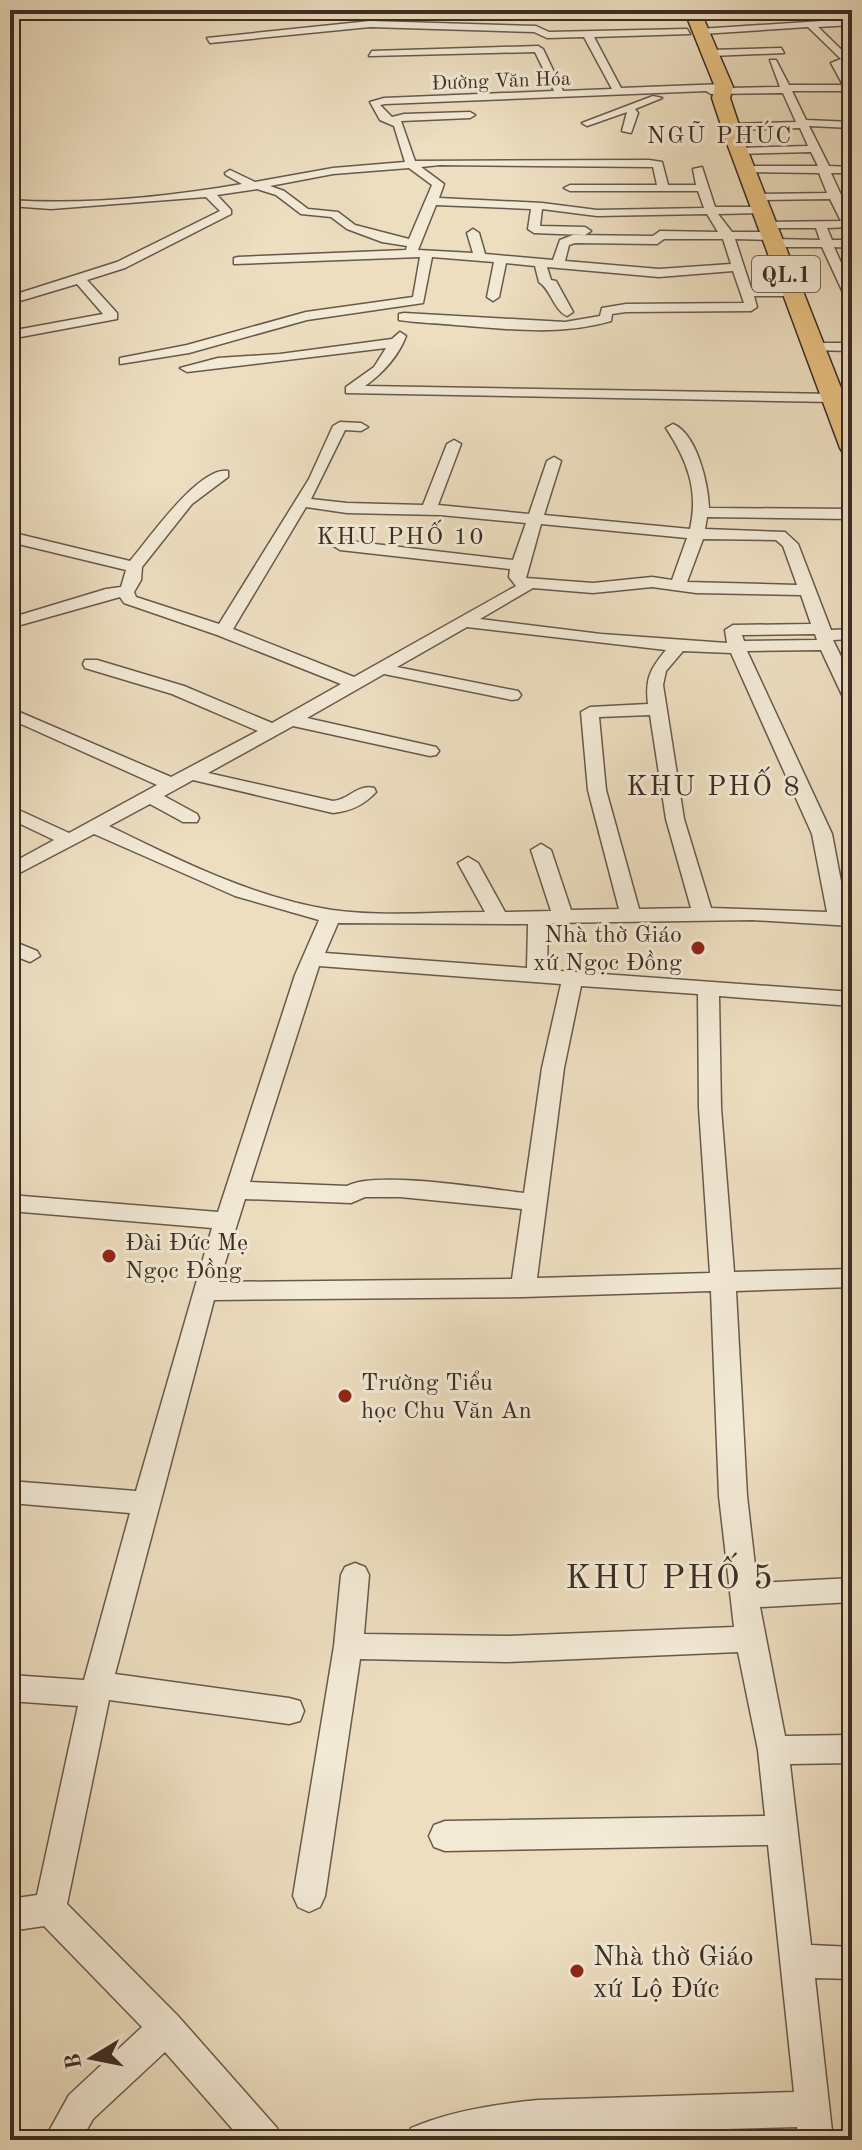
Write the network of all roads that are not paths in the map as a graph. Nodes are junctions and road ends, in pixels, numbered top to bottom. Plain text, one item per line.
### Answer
1 (40, 10) edge
2 (678, 10) edge
3 (692, 10) edge
4 (13, 12) edge
5 (852, 22) edge
6 (810, 24) junction
7 (694, 31) junction
8 (587, 33) junction
9 (210, 40) dead end
10 (781, 51) dead end
11 (711, 53) junction
12 (372, 54) dead end
13 (773, 62) dead end
14 (848, 74) edge
15 (786, 89) junction
16 (667, 90) junction
17 (851, 90) edge
18 (717, 91) junction
19 (619, 93) junction
20 (561, 96) junction
21 (629, 108) junction
22 (470, 115) dead end
23 (394, 120) junction
24 (587, 123) dead end
25 (802, 124) junction
26 (852, 125) edge
27 (731, 127) junction
28 (627, 131) dead end
29 (813, 149) junction
30 (411, 165) junction
31 (698, 169) dead end
32 (852, 170) edge
33 (230, 173) dead end
34 (825, 177) junction
35 (782, 183) dead end
36 (257, 186) junction
37 (570, 188) dead end
38 (663, 188) junction
39 (702, 188) junction
40 (209, 193) junction
41 (833, 196) junction
42 (432, 201) junction
43 (10, 203) edge
44 (537, 206) junction
45 (761, 206) junction
46 (711, 211) junction
47 (618, 213) junction
48 (820, 224) junction
49 (850, 224) edge
50 (473, 233) dead end
51 (592, 235) junction
52 (614, 235) junction
53 (728, 235) junction
54 (852, 244) edge
55 (413, 250) junction
56 (657, 250) junction
57 (427, 253) junction
58 (831, 255) junction
59 (480, 258) junction
60 (501, 259) junction
61 (238, 261) dead end
62 (540, 262) junction
63 (558, 264) junction
64 (852, 264) edge
65 (739, 267) junction
66 (639, 270) junction
67 (79, 279) junction
68 (747, 292) junction
69 (792, 292) junction
70 (493, 297) dead end
71 (852, 299) edge
72 (10, 300) edge
73 (404, 309) junction
74 (567, 312) dead end
75 (10, 335) edge
76 (398, 342) junction
77 (813, 347) junction
78 (852, 347) edge
79 (125, 361) dead end
80 (187, 368) dead end
81 (833, 398) junction
82 (361, 427) dead end
83 (673, 428) dead end
84 (850, 439) edge
85 (454, 444) dead end
86 (554, 461) dead end
87 (223, 474) dead end
88 (303, 502) junction
89 (428, 512) junction
90 (702, 512) junction
91 (852, 514) edge
92 (535, 520) junction
93 (699, 534) junction
94 (10, 537) edge
95 (340, 545) dead end
96 (134, 567) junction
97 (520, 573) junction
98 (677, 586) junction
99 (805, 590) junction
100 (126, 592) junction
101 (466, 622) junction
102 (10, 623) edge
103 (223, 631) junction
104 (852, 634) edge
105 (825, 636) junction
106 (677, 647) junction
107 (741, 647) junction
108 (91, 664) dead end
109 (383, 669) junction
110 (355, 684) junction
111 (512, 695) dead end
112 (852, 697) edge
113 (657, 709) junction
114 (10, 713) edge
115 (291, 720) junction
116 (272, 730) junction
117 (430, 751) dead end
118 (190, 774) junction
119 (171, 784) junction
120 (367, 792) dead end
121 (150, 796) junction
122 (10, 812) edge
123 (190, 818) dead end
124 (95, 827) junction
125 (69, 840) junction
126 (541, 850) dead end
127 (468, 863) dead end
128 (10, 872) edge
129 (702, 913) junction
130 (631, 915) junction
131 (331, 916) junction
132 (499, 918) junction
133 (538, 918) junction
134 (563, 918) junction
135 (845, 920) edge
136 (10, 946) edge
137 (30, 956) dead end
138 (312, 959) junction
139 (537, 977) junction
140 (572, 980) junction
141 (708, 991) junction
142 (852, 999) edge
143 (237, 1190) junction
144 (534, 1202) junction
145 (10, 1203) edge
146 (227, 1221) junction
147 (852, 1278) edge
148 (723, 1283) junction
149 (523, 1288) junction
150 (204, 1291) junction
151 (10, 1492) edge
152 (145, 1503) junction
153 (355, 1575) dead end
154 (852, 1590) edge
155 (745, 1596) junction
156 (750, 1639) junction
157 (348, 1646) junction
158 (10, 1688) edge
159 (96, 1690) junction
160 (289, 1711) dead end
161 (852, 1749) edge
162 (773, 1750) junction
163 (783, 1830) junction
164 (445, 1836) dead end
165 (309, 1896) dead end
166 (50, 1909) junction
167 (10, 1915) edge
168 (797, 1961) junction
169 (852, 1963) edge
170 (166, 2028) junction
171 (814, 2125) edge
172 (61, 2140) edge
173 (265, 2140) edge
174 (423, 2140) edge

1 - 4 street
2 - 7 highway, QL.1
3 - 7 highway, QL.1
5 - 6 street
6 - 7 street
6 - 14 street
7 - 8 street
7 - 11 highway, QL.1
7 - 18 highway, QL.1
8 - 9 street
8 - 19 street
10 - 11 street
11 - 18 highway, QL.1
12 - 20 street
13 - 15 street
14 - 17 street
15 - 17 street, Đường Văn Hóa
15 - 18 street, Đường Văn Hóa
15 - 25 street
16 - 18 street, Đường Văn Hóa
16 - 19 street, Đường Văn Hóa
16 - 21 street
18 - 27 highway, QL.1
19 - 20 street, Đường Văn Hóa
20 - 23 street, Đường Văn Hóa
21 - 24 street
21 - 28 street
22 - 23 street
23 - 30 street, Đường Văn Hóa
25 - 26 street
25 - 27 street
25 - 29 street
27 - 45 highway, QL.1
29 - 34 street
29 - 45 street
30 - 36 street
30 - 38 street
30 - 42 street
31 - 39 street
32 - 34 street
33 - 36 street
34 - 35 street
34 - 41 street
34 - 45 street
36 - 40 street
36 - 55 street
37 - 38 street
38 - 39 street
39 - 46 street
40 - 43 street
40 - 67 street
41 - 45 street
41 - 49 street
42 - 44 street
42 - 55 street
44 - 47 street
44 - 51 street
45 - 46 street
45 - 48 street
45 - 53 street
45 - 58 street
45 - 69 highway, QL.1
46 - 47 street
46 - 53 street
47 - 52 street
48 - 49 street
48 - 58 street
50 - 59 street
51 - 52 street
51 - 63 street
52 - 56 street
53 - 56 street
53 - 65 street
54 - 58 street
55 - 57 street
55 - 61 street
56 - 66 street
57 - 59 street
57 - 73 street
58 - 64 street
58 - 71 street
59 - 60 street
60 - 62 street
60 - 70 street
62 - 63 street
62 - 74 street
63 - 66 street
65 - 66 street
65 - 68 street
67 - 72 street
67 - 75 street
68 - 69 street
68 - 73 street
69 - 77 highway, QL.1
73 - 76 street
73 - 79 street
76 - 80 street
76 - 81 street
77 - 78 street
77 - 81 highway, QL.1
81 - 84 highway, QL.1
82 - 88 street
83 - 90 street
85 - 89 street
86 - 92 street
87 - 96 street
88 - 89 street
88 - 103 street
89 - 92 street
90 - 91 street
90 - 93 street
92 - 93 street
92 - 97 street
93 - 98 street
93 - 99 street
94 - 96 street
95 - 97 street
96 - 100 street
97 - 98 street
97 - 101 street
98 - 99 street
99 - 105 street
100 - 102 street
100 - 103 street
101 - 106 street
101 - 109 street
103 - 110 street
104 - 105 street
105 - 107 street
105 - 112 street
106 - 107 street
106 - 113 street
107 - 135 street
108 - 116 street
109 - 110 street
109 - 111 street
110 - 115 street
113 - 129 street
113 - 130 street
114 - 119 street
115 - 116 street
115 - 117 street
116 - 118 street
118 - 119 street
118 - 120 street
119 - 121 street
121 - 123 street
121 - 124 street
122 - 125 street
124 - 125 street
124 - 131 street
125 - 128 street
126 - 134 street
127 - 132 street
129 - 130 street
129 - 135 street
130 - 134 street
131 - 132 street
131 - 138 street
132 - 133 street
133 - 134 street
133 - 139 street
136 - 137 street
138 - 139 street
138 - 143 street
139 - 140 street
140 - 141 street
140 - 144 street
141 - 142 street
141 - 148 street
143 - 144 street
143 - 146 street
144 - 149 street
145 - 146 street
146 - 150 street
147 - 148 street
148 - 149 street
148 - 155 street
149 - 150 street
150 - 152 street
151 - 152 street
152 - 159 street
153 - 157 street
154 - 155 street
155 - 156 street
156 - 157 street
156 - 162 street
157 - 165 street
158 - 159 street
159 - 160 street
159 - 166 street
161 - 162 street
162 - 163 street
163 - 164 street
163 - 168 street
166 - 167 street
166 - 170 street
168 - 169 street
168 - 171 street
170 - 172 street
170 - 173 street
171 - 174 street

